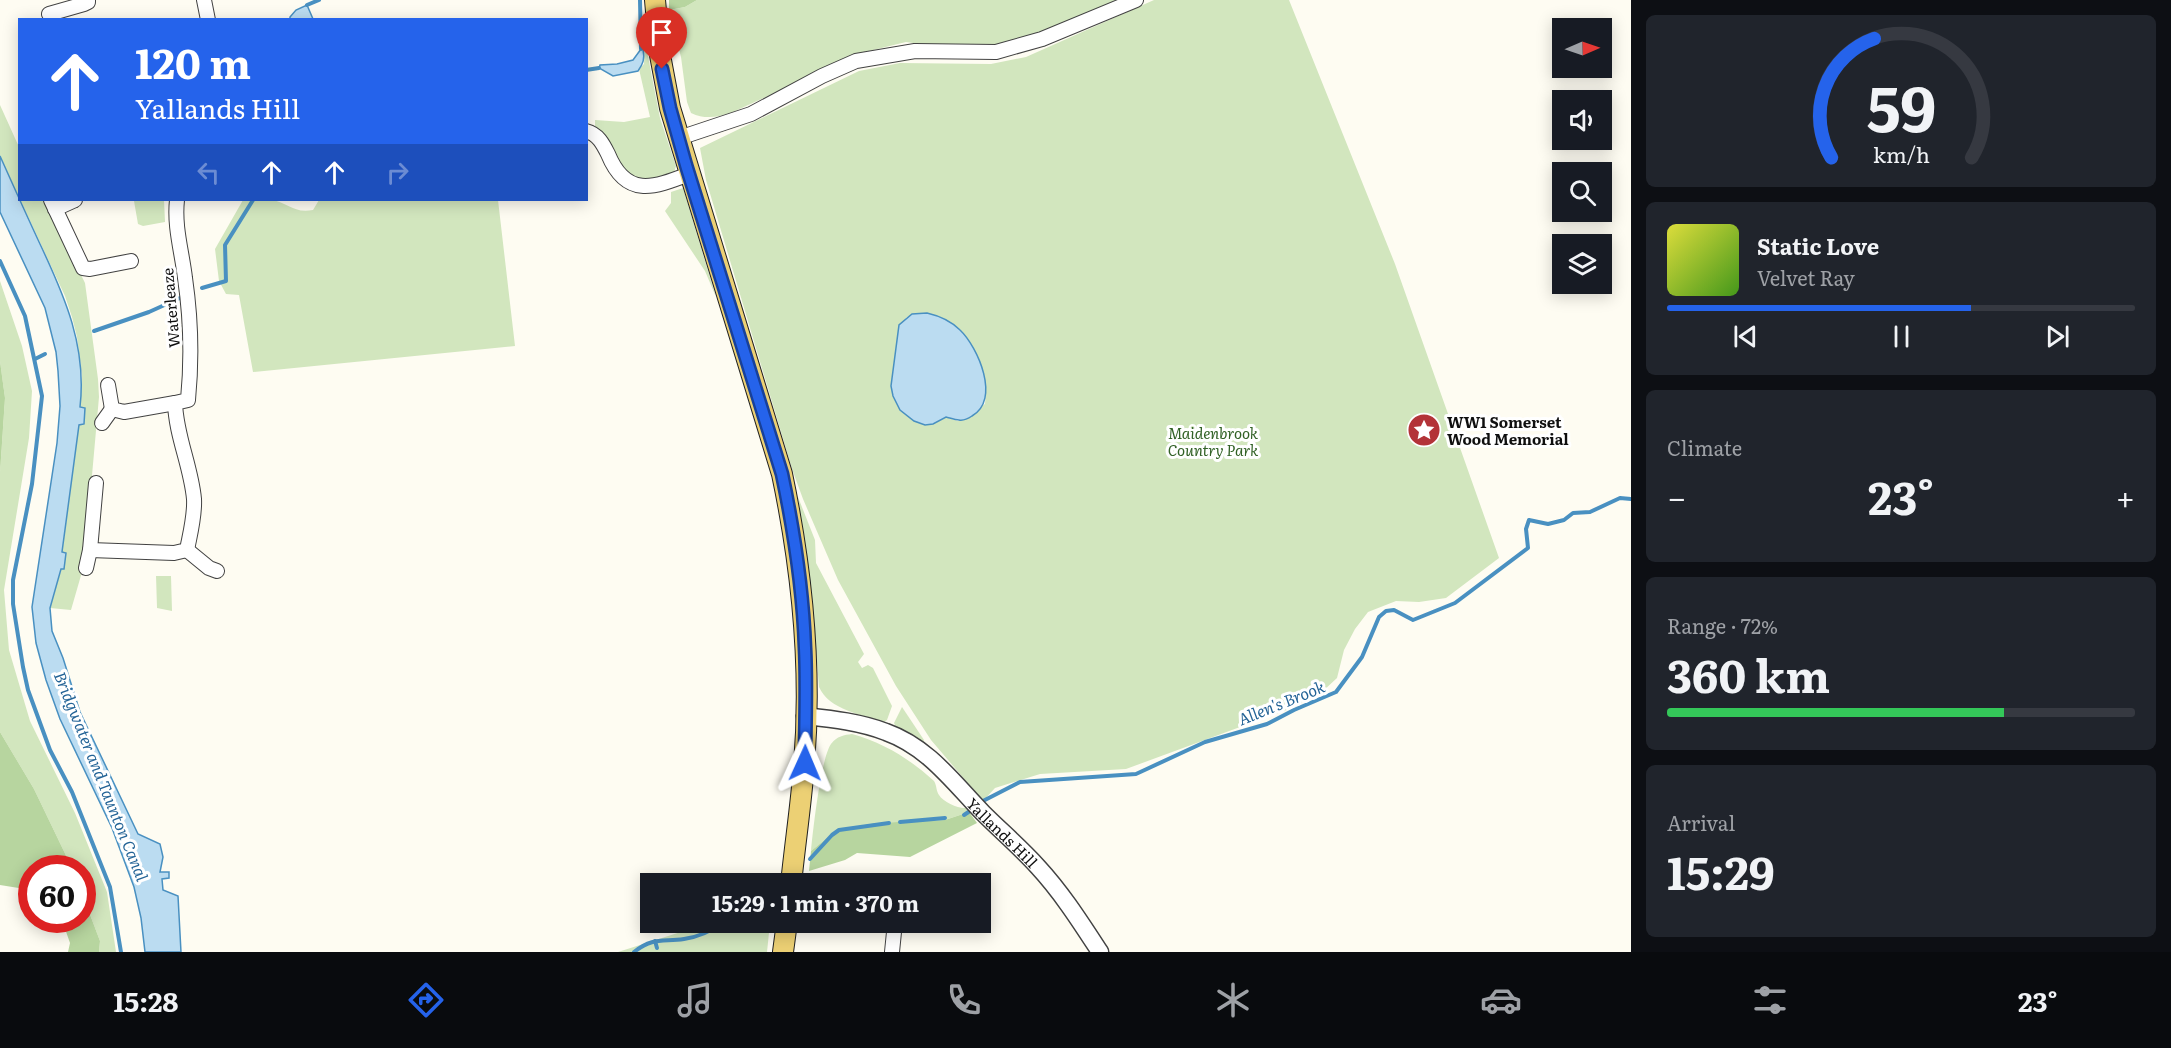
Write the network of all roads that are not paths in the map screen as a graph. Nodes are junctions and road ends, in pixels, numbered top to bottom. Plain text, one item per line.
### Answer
1 (88, 0) edge
2 (204, 0) edge
3 (655, 0) edge
4 (1136, 0) edge
5 (49, 14) dead end
6 (208, 18) edge
7 (588, 132) edge
8 (679, 138) junction
9 (689, 174) junction
10 (70, 201) edge
11 (177, 201) edge
12 (53, 204) edge
13 (131, 261) dead end
14 (108, 385) dead end
15 (175, 403) junction
16 (112, 409) junction
17 (102, 423) dead end
18 (96, 483) dead end
19 (90, 550) junction
20 (187, 550) junction
21 (86, 568) dead end
22 (217, 571) dead end
23 (805, 716) junction
24 (792, 873) edge
25 (786, 933) edge
26 (894, 933) edge
27 (783, 952) edge
28 (892, 952) edge
29 (1100, 952) edge

1 - 5 street
2 - 6 street
3 - 8 main road
4 - 8 street
7 - 9 street
8 - 9 main road
9 - 23 main road
10 - 12 street
11 - 15 street, Waterleaze
12 - 13 street
14 - 16 street
15 - 16 street
15 - 20 street
16 - 17 street
18 - 19 street
19 - 20 street
19 - 21 street
20 - 22 street
23 - 24 main road
23 - 29 street, Yallands Hill
25 - 27 main road
26 - 28 street

